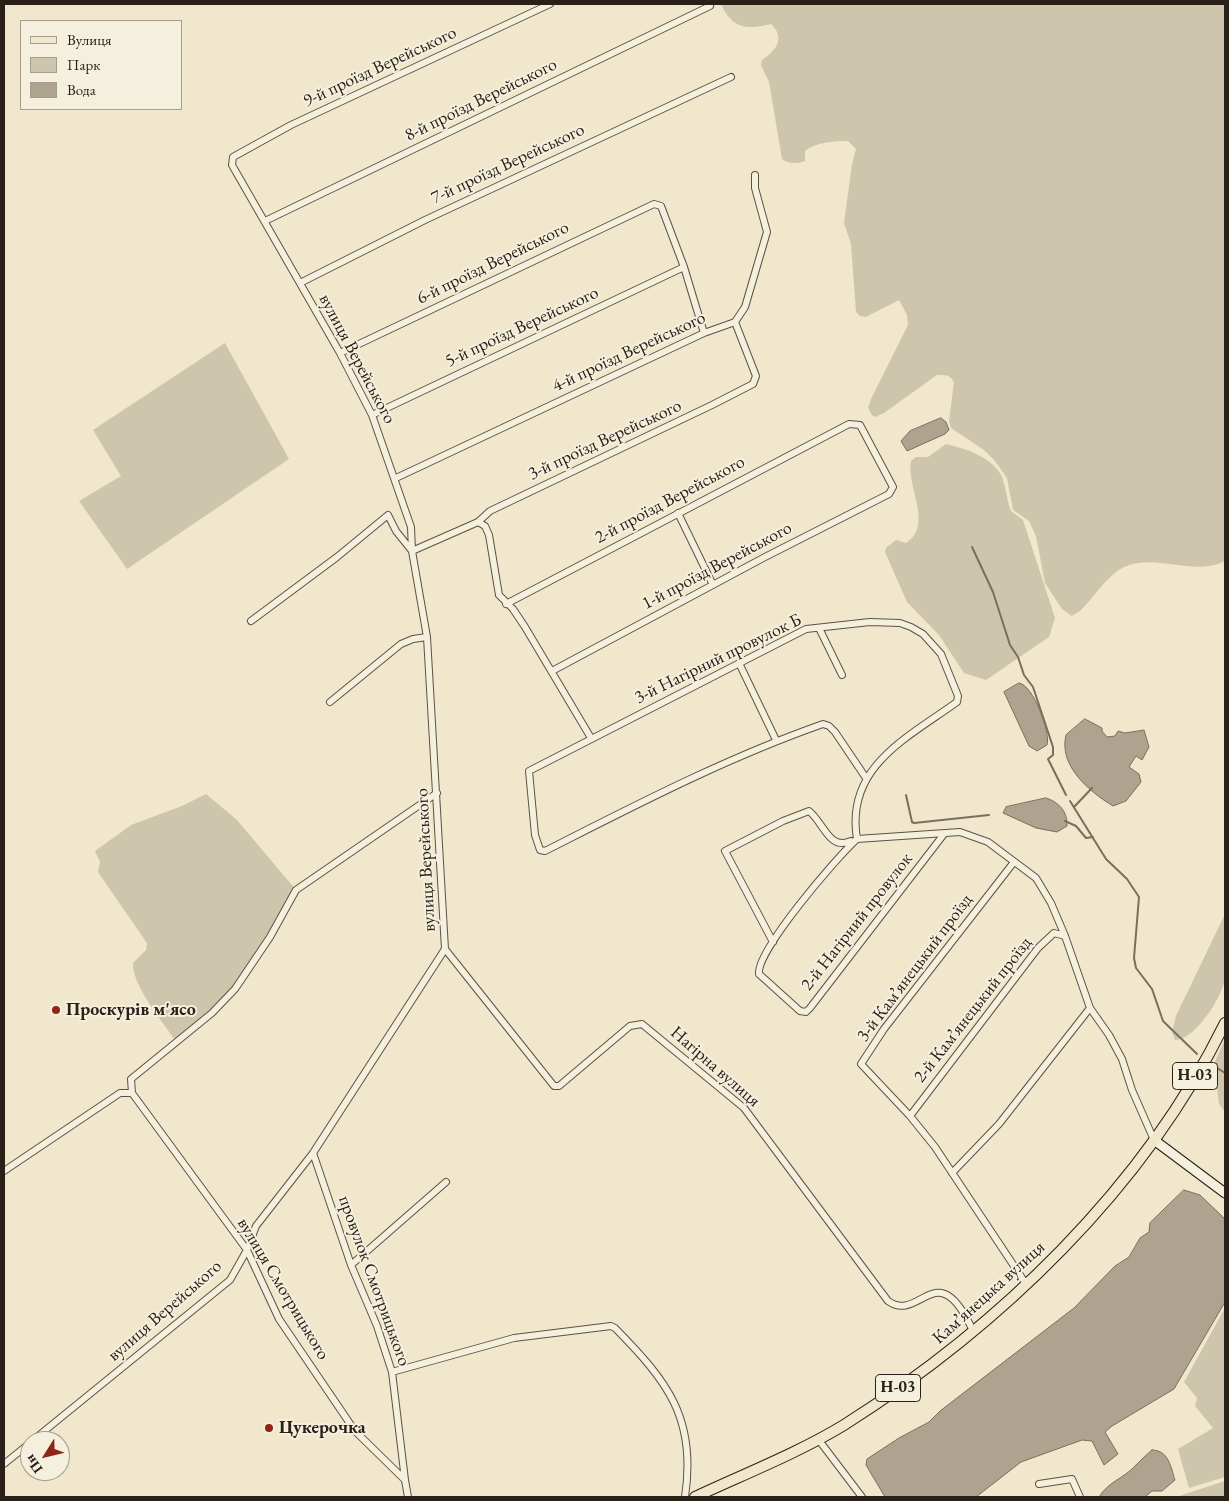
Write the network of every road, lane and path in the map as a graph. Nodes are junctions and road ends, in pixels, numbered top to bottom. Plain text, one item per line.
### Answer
1 (550, 4) edge
2 (710, 6) dead end
3 (731, 77) dead end
4 (232, 165) joint
5 (754, 175) dead end
6 (265, 221) junction
7 (684, 267) junction
8 (300, 284) junction
9 (736, 322) junction
10 (704, 332) junction
11 (340, 353) junction
12 (372, 415) junction
13 (849, 424) joint
14 (396, 478) junction
15 (678, 513) junction
16 (478, 522) junction
17 (412, 551) junction
18 (713, 585) junction
19 (506, 604) junction
20 (251, 621) dead end
21 (819, 628) junction
22 (427, 637) junction
23 (739, 663) junction
24 (552, 671) junction
25 (842, 675) dead end
26 (330, 702) dead end
27 (591, 738) junction
28 (776, 740) junction
29 (866, 778) junction
30 (437, 792) junction
31 (944, 834) junction
32 (857, 839) junction
33 (842, 845) junction
34 (839, 856) junction
35 (1014, 862) junction
36 (1065, 936) junction
37 (773, 942) junction
38 (445, 949) junction
39 (1090, 1008) junction
40 (1225, 1023) edge
41 (132, 1092) junction
42 (910, 1116) junction
43 (1154, 1140) junction
44 (313, 1153) junction
45 (4, 1171) edge
46 (952, 1173) junction
47 (446, 1182) dead end
48 (1225, 1193) edge
49 (247, 1250) junction
50 (351, 1265) junction
51 (1026, 1284) junction
52 (973, 1331) junction
53 (392, 1372) junction
54 (45, 1431) edge
55 (818, 1439) junction
56 (20, 1451) edge
57 (4, 1464) edge
58 (405, 1480) junction
59 (1039, 1484) dead end
60 (408, 1497) edge
61 (685, 1497) edge
62 (694, 1497) edge
63 (862, 1497) edge
64 (1080, 1497) edge

1 - 4 street, 9-й проїзд Верейського
2 - 6 street, 8-й проїзд Верейського
3 - 8 street, 7-й проїзд Верейського
4 - 6 street, вулиця Верейського
5 - 9 street
6 - 8 street, вулиця Верейського
7 - 10 street
7 - 11 street, 6-й проїзд Верейського
7 - 12 street, 5-й проїзд Верейського
8 - 11 street, вулиця Верейського
9 - 10 street, 4-й проїзд Верейського
9 - 16 street, 3-й проїзд Верейського
10 - 14 street, 4-й проїзд Верейського
11 - 12 street, вулиця Верейського
12 - 14 street, вулиця Верейського
13 - 15 street, 2-й проїзд Верейського
13 - 18 street, 1-й проїзд Верейського
14 - 17 street, вулиця Верейського
15 - 18 street
15 - 19 street, 2-й проїзд Верейського
16 - 17 street, 3-й проїзд Верейського
16 - 19 street
17 - 20 street
17 - 22 street, вулиця Верейського
18 - 24 street, 1-й проїзд Верейського
19 - 24 street
21 - 23 street, 3-й Нагірний провулок Б
21 - 25 street
21 - 29 street, 3-й Нагірний провулок Б
22 - 26 street
22 - 30 street, вулиця Верейського
23 - 27 street, 3-й Нагірний провулок Б
23 - 28 street
24 - 27 street
27 - 28 street, 3-й Нагірний провулок Б
28 - 29 street, 3-й Нагірний провулок Б
29 - 32 street
30 - 38 street, вулиця Верейського
30 - 41 street
31 - 32 street
31 - 35 street
31 - 37 street, 2-й Нагірний провулок
32 - 33 street
32 - 34 street, 2-й Нагірний провулок
33 - 34 street
33 - 37 street
34 - 37 street, 2-й Нагірний провулок
35 - 36 street
35 - 42 street, 3-й Камʼянецький проїзд
36 - 39 street
36 - 42 street, 2-й Камʼянецький проїзд
38 - 44 street, вулиця Верейського
38 - 52 street, Нагірна вулиця
39 - 43 street
39 - 46 street
40 - 43 main road, Камʼянецька вулиця / Н-03
41 - 45 street
41 - 49 street, вулиця Смотрицького
42 - 46 street, 3-й Камʼянецький проїзд
43 - 48 street
43 - 51 main road, Камʼянецька вулиця / Н-03
44 - 49 street, вулиця Верейського
44 - 50 street, провулок Смотрицького
46 - 51 street, 3-й Камʼянецький проїзд
47 - 50 street
49 - 54 street, вулиця Верейського
49 - 58 street, вулиця Смотрицького
50 - 53 street, провулок Смотрицького
51 - 52 main road, Камʼянецька вулиця / Н-03
52 - 55 main road, Камʼянецька вулиця / Н-03
53 - 58 street, провулок Смотрицького
53 - 61 street
55 - 62 main road, Камʼянецька вулиця / Н-03
55 - 63 street
56 - 57 street, вулиця Верейського
58 - 60 street
59 - 64 street

